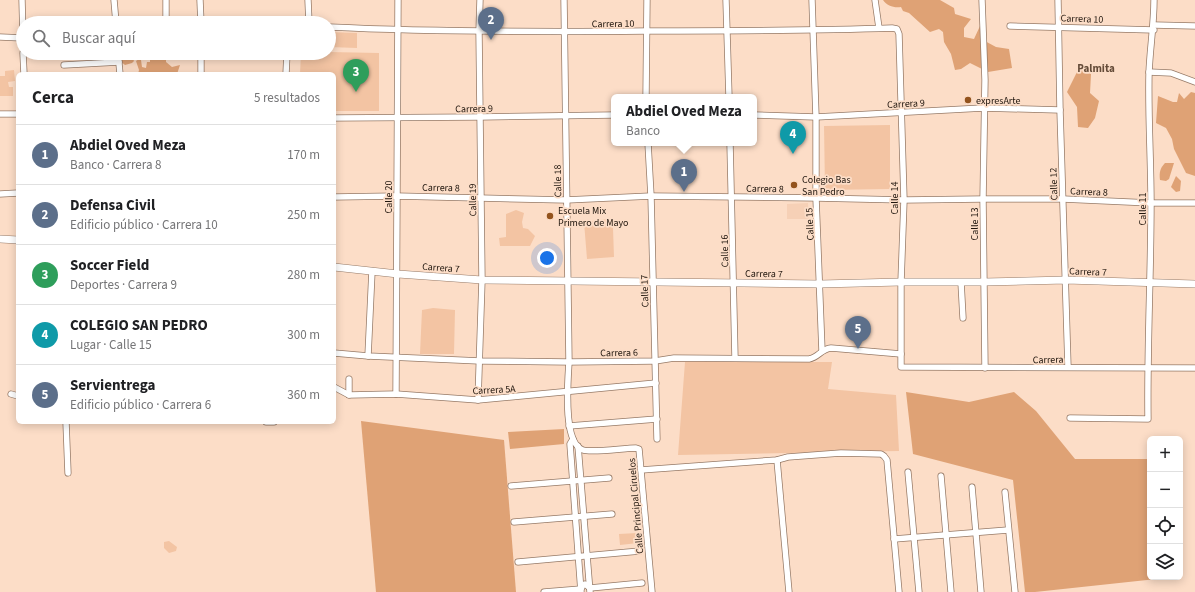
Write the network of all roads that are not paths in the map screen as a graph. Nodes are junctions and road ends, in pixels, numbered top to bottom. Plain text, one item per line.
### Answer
1 (22, 0) edge
2 (114, 0) edge
3 (166, 0) edge
4 (200, 0) edge
5 (308, 0) edge
6 (398, 0) edge
7 (480, 0) edge
8 (564, 0) edge
9 (647, 0) edge
10 (726, 0) edge
11 (812, 0) edge
12 (875, 0) edge
13 (1058, 0) edge
14 (1154, 0) edge
15 (982, 2) edge
16 (22, 16) edge
17 (115, 16) edge
18 (166, 16) edge
19 (201, 16) edge
20 (309, 16) edge
21 (1010, 26) dead end
22 (1058, 26) junction
23 (1195, 26) edge
24 (336, 27) edge
25 (1154, 27) junction
26 (878, 28) junction
27 (813, 29) junction
28 (897, 29) joint
29 (398, 30) junction
30 (646, 31) junction
31 (727, 31) junction
32 (479, 32) junction
33 (564, 32) junction
34 (0, 37) edge
35 (16, 37) edge
36 (23, 60) edge
37 (201, 60) edge
38 (287, 60) edge
39 (119, 62) joint
40 (64, 66) dead end
41 (24, 72) edge
42 (120, 72) edge
43 (201, 72) edge
44 (286, 72) edge
45 (1149, 72) junction
46 (1195, 82) edge
47 (646, 94) edge
48 (729, 94) edge
49 (983, 108) junction
50 (1060, 110) junction
51 (902, 112) junction
52 (0, 114) edge
53 (16, 114) edge
54 (565, 115) junction
55 (611, 115) edge
56 (757, 115) edge
57 (480, 117) junction
58 (816, 117) junction
59 (336, 118) edge
60 (397, 118) junction
61 (648, 146) edge
62 (730, 146) edge
63 (16, 193) edge
64 (0, 194) edge
65 (396, 196) junction
66 (651, 196) junction
67 (336, 197) edge
68 (481, 197) junction
69 (731, 197) junction
70 (816, 198) junction
71 (983, 198) junction
72 (1063, 199) junction
73 (566, 200) junction
74 (904, 200) junction
75 (1152, 203) junction
76 (1195, 203) edge
77 (0, 239) edge
78 (16, 240) edge
79 (336, 266) edge
80 (372, 271) junction
81 (398, 274) junction
82 (482, 280) junction
83 (568, 280) junction
84 (1066, 280) junction
85 (653, 282) junction
86 (901, 282) junction
87 (961, 282) junction
88 (984, 282) junction
89 (733, 283) junction
90 (1150, 283) junction
91 (820, 284) junction
92 (1195, 284) edge
93 (963, 318) dead end
94 (822, 351) junction
95 (336, 353) edge
96 (901, 354) junction
97 (368, 356) junction
98 (396, 357) junction
99 (735, 358) junction
100 (480, 361) junction
101 (655, 361) junction
102 (568, 362) junction
103 (901, 367) joint
104 (1068, 367) junction
105 (985, 368) junction
106 (1195, 368) edge
107 (1147, 369) junction
108 (350, 379) dead end
109 (656, 383) junction
110 (336, 388) edge
111 (567, 392) junction
112 (11, 394) dead end
113 (396, 394) junction
114 (16, 395) edge
115 (350, 395) junction
116 (478, 400) junction
117 (1070, 418) dead end
118 (657, 419) junction
119 (66, 424) edge
120 (569, 426) junction
121 (573, 439) junction
122 (657, 439) dead end
123 (578, 446) junction
124 (578, 454) junction
125 (571, 455) junction
126 (777, 460) junction
127 (641, 470) junction
128 (908, 472) dead end
129 (68, 473) dead end
130 (940, 476) dead end
131 (609, 478) dead end
132 (581, 480) junction
133 (573, 481) junction
134 (511, 486) dead end
135 (972, 487) dead end
136 (1005, 492) dead end
137 (612, 514) dead end
138 (584, 516) junction
139 (576, 517) junction
140 (514, 522) dead end
141 (1008, 530) junction
142 (976, 532) junction
143 (946, 534) junction
144 (914, 538) junction
145 (894, 539) junction
146 (640, 551) dead end
147 (579, 557) junction
148 (587, 557) junction
149 (518, 562) dead end
150 (642, 583) dead end
151 (582, 591) edge
152 (589, 591) edge
153 (544, 592) edge
154 (652, 592) edge
155 (789, 592) edge
156 (899, 592) edge
157 (919, 592) edge
158 (951, 592) edge
159 (981, 592) edge
160 (1014, 592) edge

1 - 16 street
2 - 17 street
3 - 18 street
4 - 19 street
5 - 20 street
6 - 29 street, Calle 20
7 - 32 street, Calle 19
8 - 33 street, Calle 18
9 - 30 street
10 - 31 street
11 - 27 street, Calle 15
12 - 26 street
13 - 22 street, Calle 12
14 - 25 street, Calle 11
15 - 49 street, Calle 13
21 - 22 street, Carrera 10
22 - 25 street, Carrera 10
22 - 50 street, Calle 12
23 - 25 street, Carrera 10
24 - 29 street, Carrera 10
25 - 45 street, Calle 11
26 - 27 street, Carrera 10
26 - 28 street, Carrera 10
27 - 31 street, Carrera 10
27 - 58 street, Calle 15
28 - 51 street, Calle 14
29 - 32 street, Carrera 10
29 - 60 street, Calle 20
30 - 31 street, Carrera 10
30 - 33 street, Carrera 10
30 - 47 street
31 - 48 street
32 - 33 street, Carrera 10
32 - 57 street, Calle 19
33 - 54 street, Calle 18
34 - 35 street
36 - 41 street
37 - 43 street
38 - 44 street
39 - 40 street
39 - 42 street
45 - 46 street
45 - 75 street, Calle 11
49 - 50 street, Carrera 9
49 - 51 street, Carrera 9
49 - 71 street, Calle 13
50 - 72 street, Calle 12
51 - 58 street, Carrera 9
51 - 74 street, Calle 14
52 - 53 street
54 - 55 street, Carrera 9
54 - 57 street, Carrera 9
54 - 73 street, Calle 18
56 - 58 street, Carrera 9
57 - 60 street, Carrera 9
57 - 68 street, Calle 19
58 - 70 street, Calle 15
59 - 60 street, Carrera 9
60 - 65 street, Calle 20
61 - 66 street, Calle 17
62 - 69 street, Calle 16
63 - 64 street
65 - 67 street, Carrera 8
65 - 68 street, Carrera 8
65 - 81 street, Calle 20
66 - 69 street, Carrera 8
66 - 73 street, Carrera 8
66 - 85 street, Calle 17
68 - 73 street, Carrera 8
68 - 82 street, Calle 19
69 - 70 street, Carrera 8
69 - 89 street, Calle 16
70 - 74 street, Carrera 8
70 - 91 street, Calle 15
71 - 72 street, Carrera 8
71 - 74 street, Carrera 8
71 - 88 street, Calle 13
72 - 75 street, Carrera 8
72 - 84 street, Calle 12
73 - 83 street, Calle 18
74 - 86 street, Calle 14
75 - 76 street, Carrera 8
75 - 90 street, Calle 11
77 - 78 street
79 - 80 street, Carrera 7
80 - 81 street, Carrera 7
80 - 97 street
81 - 82 street, Carrera 7
81 - 98 street, Calle 20
82 - 83 street, Carrera 7
82 - 100 street, Calle 19
83 - 85 street, Carrera 7
83 - 102 street, Calle 18
84 - 88 street, Carrera 7
84 - 90 street, Carrera 7
84 - 104 street, Calle 12
85 - 89 street, Carrera 7
85 - 101 street, Calle 17
86 - 87 street, Carrera 7
86 - 91 street, Carrera 7
86 - 96 street, Calle 14
87 - 88 street, Carrera 7
87 - 93 street
88 - 105 street, Calle 13
89 - 91 street, Carrera 7
89 - 99 street, Calle 16
90 - 92 street, Carrera 7
90 - 107 street, Calle 11
91 - 94 street, Calle 15
94 - 96 street, Carrera 6
94 - 99 street, Carrera 6
95 - 97 street, Carrera 6
96 - 103 street, Calle 14
97 - 98 street, Carrera 6
98 - 100 street, Carrera 6
98 - 113 street, Calle 20
99 - 101 street, Carrera 6
100 - 102 street, Carrera 6
100 - 116 street, Calle 19
101 - 102 street, Carrera 6
101 - 109 street, Calle 17
102 - 111 street
103 - 105 street, Carrera
104 - 105 street, Carrera
104 - 107 street, Carrera
106 - 107 street, Carrera
107 - 117 street, Calle 11
108 - 115 street
109 - 111 street, Carrera 5A
109 - 118 street, Calle 17
110 - 115 street, Carrera 5A
111 - 116 street, Carrera 5A
111 - 120 street
112 - 114 street
113 - 115 street, Carrera 5A
113 - 116 street, Carrera 5A
118 - 120 street
118 - 122 street, Calle 17
119 - 129 street
120 - 121 street
121 - 123 street
121 - 125 street
123 - 124 street
123 - 127 street, Calle Principal Ciruelos
124 - 125 street
124 - 132 street
125 - 133 street
126 - 127 street
126 - 145 street
126 - 155 street
127 - 154 street, Calle Principal Ciruelos
128 - 144 street
130 - 143 street
131 - 132 street
132 - 133 street
132 - 138 street
133 - 134 street
133 - 139 street
135 - 142 street
136 - 141 street
137 - 138 street
138 - 139 street
138 - 148 street
139 - 140 street
139 - 147 street
141 - 142 street
141 - 160 street
142 - 143 street
142 - 159 street
143 - 144 street
143 - 158 street
144 - 145 street
144 - 157 street
145 - 156 street
146 - 148 street
147 - 148 street
147 - 149 street
147 - 151 street
148 - 152 street
150 - 152 street
151 - 152 street
151 - 153 street

